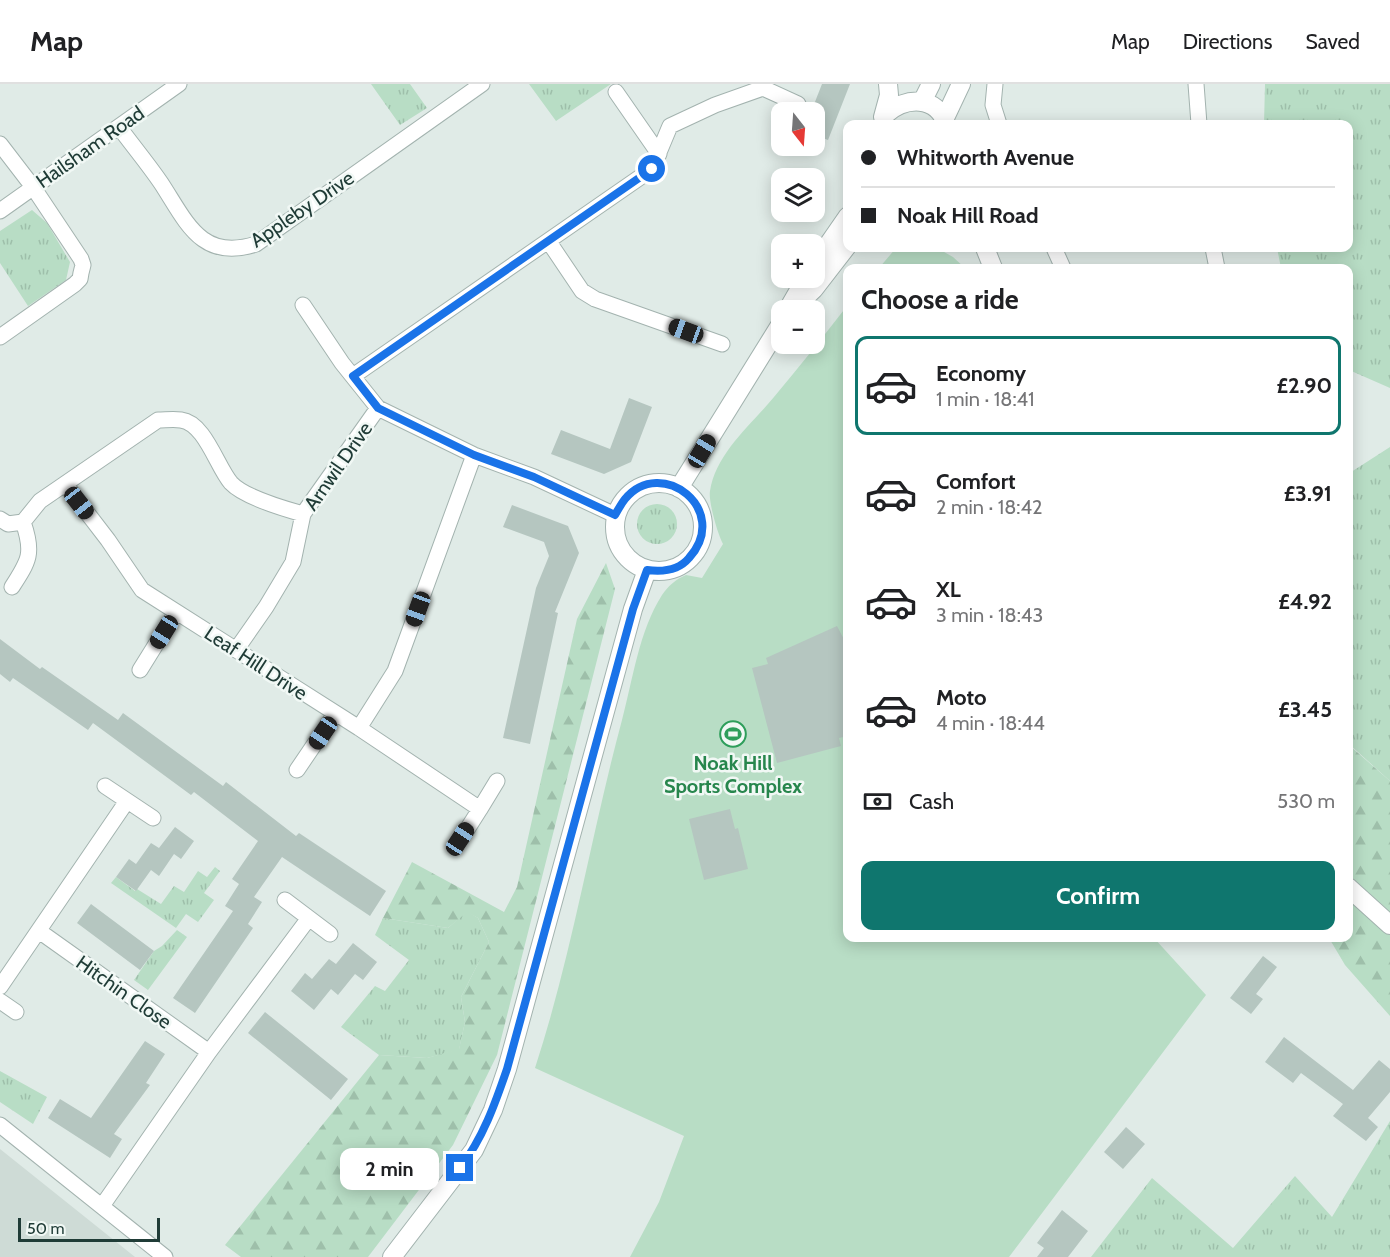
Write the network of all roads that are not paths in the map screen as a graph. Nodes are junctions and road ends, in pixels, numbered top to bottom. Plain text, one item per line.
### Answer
1 (179, 84) edge
2 (482, 84) edge
3 (888, 84) edge
4 (931, 84) edge
5 (961, 84) edge
6 (995, 84) edge
7 (1196, 84) edge
8 (764, 86) edge
9 (616, 92) dead end
10 (917, 96) edge
11 (794, 102) edge
12 (883, 119) edge
13 (944, 120) edge
14 (946, 120) edge
15 (998, 120) edge
16 (1199, 120) edge
17 (119, 127) junction
18 (0, 144) edge
19 (659, 154) junction
20 (33, 187) junction
21 (0, 211) edge
22 (843, 223) edge
23 (549, 242) junction
24 (825, 249) edge
25 (843, 251) edge
26 (801, 300) edge
27 (303, 305) dead end
28 (0, 337) edge
29 (771, 340) edge
30 (722, 344) dead end
31 (353, 376) junction
32 (378, 408) junction
33 (474, 455) junction
34 (65, 484) junction
35 (680, 488) junction
36 (303, 514) junction
37 (615, 515) junction
38 (0, 519) edge
39 (23, 522) junction
40 (647, 570) junction
41 (12, 587) dead end
42 (176, 612) junction
43 (236, 650) junction
44 (140, 670) dead end
45 (335, 714) junction
46 (359, 728) junction
47 (297, 770) dead end
48 (497, 782) dead end
49 (105, 786) dead end
50 (127, 801) junction
51 (480, 809) junction
52 (153, 818) dead end
53 (460, 839) dead end
54 (1353, 892) edge
55 (285, 900) dead end
56 (309, 918) junction
57 (1390, 926) edge
58 (39, 932) junction
59 (330, 934) dead end
60 (0, 987) edge
61 (0, 1001) edge
62 (16, 1012) dead end
63 (209, 1052) junction
64 (0, 1125) edge
65 (102, 1206) junction
66 (165, 1257) edge
67 (392, 1257) edge

1 - 17 street, Hailsham Road
2 - 17 street, Appleby Drive
3 - 12 street
4 - 10 street
5 - 14 street
6 - 15 street
7 - 16 street
8 - 11 street
8 - 19 street
9 - 19 street
10 - 12 street
10 - 13 street
17 - 20 street, Hailsham Road
18 - 20 street
19 - 23 street
20 - 21 street, Hailsham Road
20 - 28 street
22 - 24 street
23 - 30 street
23 - 31 street
25 - 26 street
27 - 31 street
29 - 35 street
31 - 32 street
32 - 33 street
32 - 36 street, Arnwil Drive
33 - 37 street
33 - 46 street
34 - 36 street
34 - 39 street
34 - 42 street, Leaf Hill Drive
35 - 37 street
35 - 40 street
36 - 43 street, Arnwil Drive
37 - 40 street
38 - 39 street
39 - 41 street
40 - 67 street
42 - 43 street, Leaf Hill Drive
42 - 44 street
43 - 45 street, Leaf Hill Drive
45 - 46 street, Leaf Hill Drive
45 - 47 street
46 - 51 street, Leaf Hill Drive
48 - 51 street
49 - 50 street
50 - 52 street
50 - 58 street
51 - 53 street
54 - 57 street
55 - 56 street
56 - 59 street
56 - 63 street
58 - 60 street
58 - 63 street, Hitchin Close
61 - 62 street
63 - 65 street
64 - 65 street
65 - 66 street

